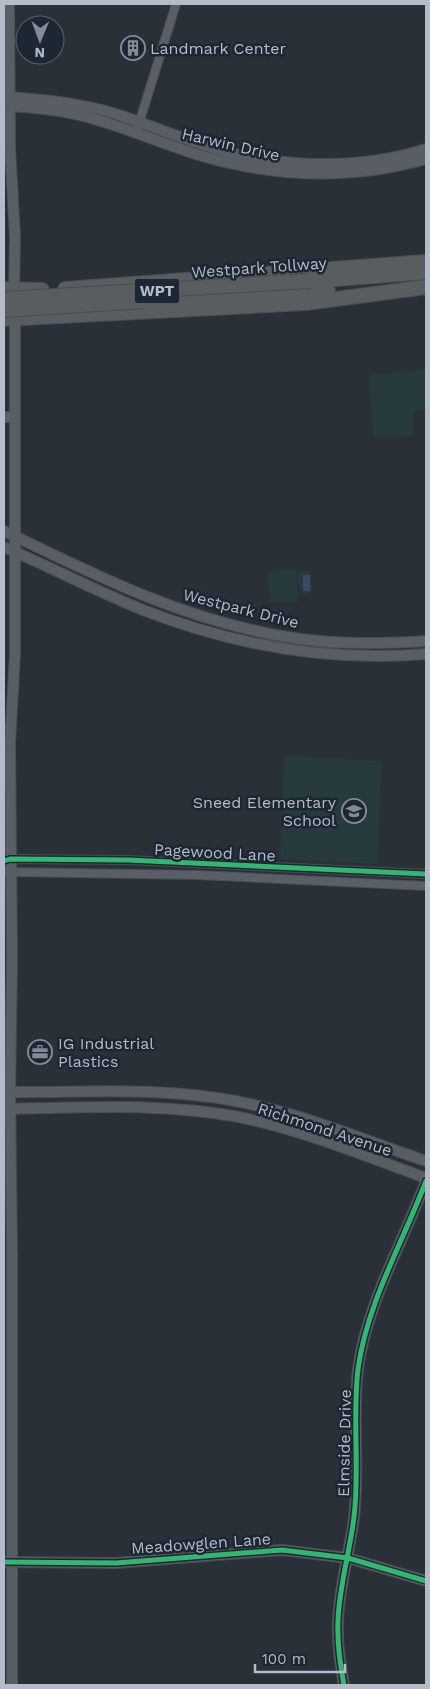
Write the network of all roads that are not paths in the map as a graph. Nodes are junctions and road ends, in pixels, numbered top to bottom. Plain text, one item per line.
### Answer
1 (176, 4) edge
2 (7, 10) edge
3 (7, 102) edge
4 (138, 128) junction
5 (426, 149) edge
6 (426, 159) edge
7 (348, 168) junction
8 (426, 262) edge
9 (426, 272) edge
10 (426, 287) edge
11 (7, 293) edge
12 (7, 316) edge
13 (4, 417) edge
14 (15, 417) junction
15 (4, 532) edge
16 (16, 537) junction
17 (4, 547) edge
18 (15, 552) junction
19 (114, 583) junction
20 (109, 594) junction
21 (200, 617) junction
22 (198, 629) junction
23 (426, 642) edge
24 (426, 654) edge
25 (8, 688) edge
26 (7, 792) edge
27 (7, 860) edge
28 (7, 871) edge
29 (426, 874) edge
30 (426, 886) edge
31 (8, 940) edge
32 (7, 1013) edge
33 (117, 1091) junction
34 (7, 1092) edge
35 (112, 1106) junction
36 (7, 1109) edge
37 (335, 1130) junction
38 (332, 1144) junction
39 (426, 1161) edge
40 (426, 1180) edge
41 (8, 1187) edge
42 (8, 1287) edge
43 (8, 1403) edge
44 (8, 1483) edge
45 (348, 1558) junction
46 (7, 1562) edge
47 (426, 1581) edge
48 (8, 1642) edge
49 (12, 1685) edge
50 (344, 1685) edge

1 - 4 street
2 - 3 main road
3 - 4 main road, Harwin Drive
3 - 11 main road
4 - 7 main road, Harwin Drive
5 - 7 main road, Harwin Drive
6 - 7 main road, Harwin Drive
8 - 11 highway
9 - 11 highway, Westpark Tollway / WPT, bridge
10 - 12 highway, Westpark Tollway / WPT, bridge
10 - 12 highway
11 - 12 main road
12 - 14 main road
13 - 14 main road
14 - 16 main road
15 - 16 main road, Westpark Drive
16 - 18 main road
16 - 19 main road, Westpark Drive
17 - 18 main road, Westpark Drive
18 - 20 main road, Westpark Drive
18 - 25 main road
19 - 20 main road
19 - 21 main road, Westpark Drive
20 - 22 main road, Westpark Drive
21 - 22 main road
21 - 23 main road, Westpark Drive
22 - 24 main road, Westpark Drive
25 - 26 main road
26 - 27 main road
27 - 28 main road
27 - 29 street, Pagewood Lane
28 - 30 street, Pagewood Lane
28 - 31 main road
31 - 32 main road
32 - 34 main road
33 - 34 main road, Richmond Avenue
33 - 35 main road
33 - 37 main road, Richmond Avenue
34 - 36 main road
35 - 36 main road, Richmond Avenue
35 - 38 main road, Richmond Avenue
36 - 41 main road
37 - 38 main road
37 - 39 main road, Richmond Avenue
38 - 40 main road, Richmond Avenue
40 - 45 main road, Elmside Drive
41 - 42 main road
42 - 43 main road
43 - 44 main road
44 - 46 main road
45 - 46 main road, Meadowglen Lane
45 - 47 main road, Meadowglen Lane
45 - 50 main road, Elmside Drive
46 - 48 main road
48 - 49 main road

